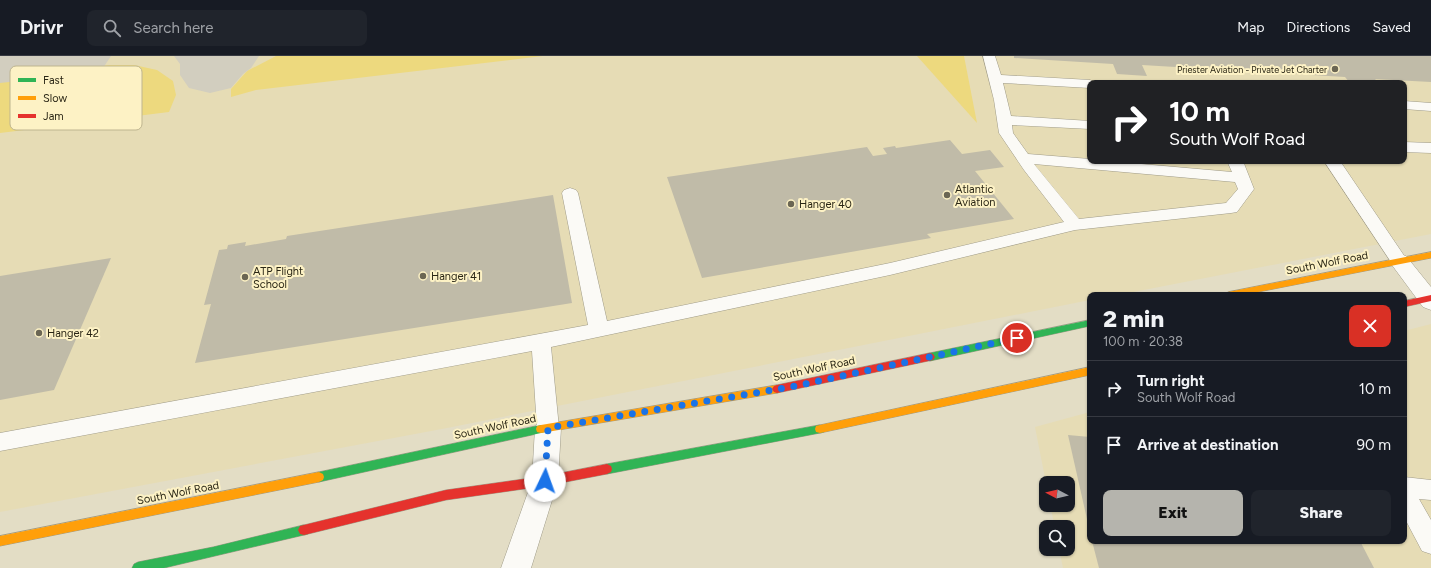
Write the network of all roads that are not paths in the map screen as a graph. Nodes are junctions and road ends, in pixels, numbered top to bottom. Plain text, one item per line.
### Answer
1 (989, 56) edge
2 (995, 79) junction
3 (1087, 84) edge
4 (1407, 105) edge
5 (1431, 107) edge
6 (1004, 120) junction
7 (1087, 125) edge
8 (1407, 148) edge
9 (1431, 148) edge
10 (1023, 158) junction
11 (1087, 164) edge
12 (1089, 164) edge
13 (1236, 164) edge
14 (1334, 164) edge
15 (1242, 178) junction
16 (570, 192) dead end
17 (1075, 225) junction
18 (1431, 255) edge
19 (1399, 261) junction
20 (1243, 292) edge
21 (1430, 300) edge
22 (1407, 304) edge
23 (1087, 324) edge
24 (599, 330) junction
25 (541, 342) junction
26 (1087, 372) edge
27 (548, 428) junction
28 (0, 442) edge
29 (545, 481) junction
30 (1407, 487) edge
31 (1431, 490) edge
32 (1407, 500) edge
33 (0, 541) edge
34 (1431, 543) edge
35 (138, 568) edge
36 (516, 568) edge

1 - 2 lane
2 - 3 lane
2 - 6 lane
4 - 5 lane
6 - 7 lane
6 - 10 lane
8 - 9 lane
10 - 11 lane
10 - 17 lane
12 - 15 lane
13 - 15 lane
14 - 19 lane
15 - 17 lane
16 - 24 lane
17 - 24 lane
18 - 19 main road, South Wolf Road
19 - 20 main road, South Wolf Road
19 - 21 street
21 - 22 main road
23 - 27 main road, South Wolf Road
24 - 25 lane
25 - 27 lane
25 - 28 lane
26 - 29 main road
27 - 29 street
27 - 33 main road, South Wolf Road
29 - 35 main road
29 - 36 street
30 - 31 lane
32 - 34 lane

